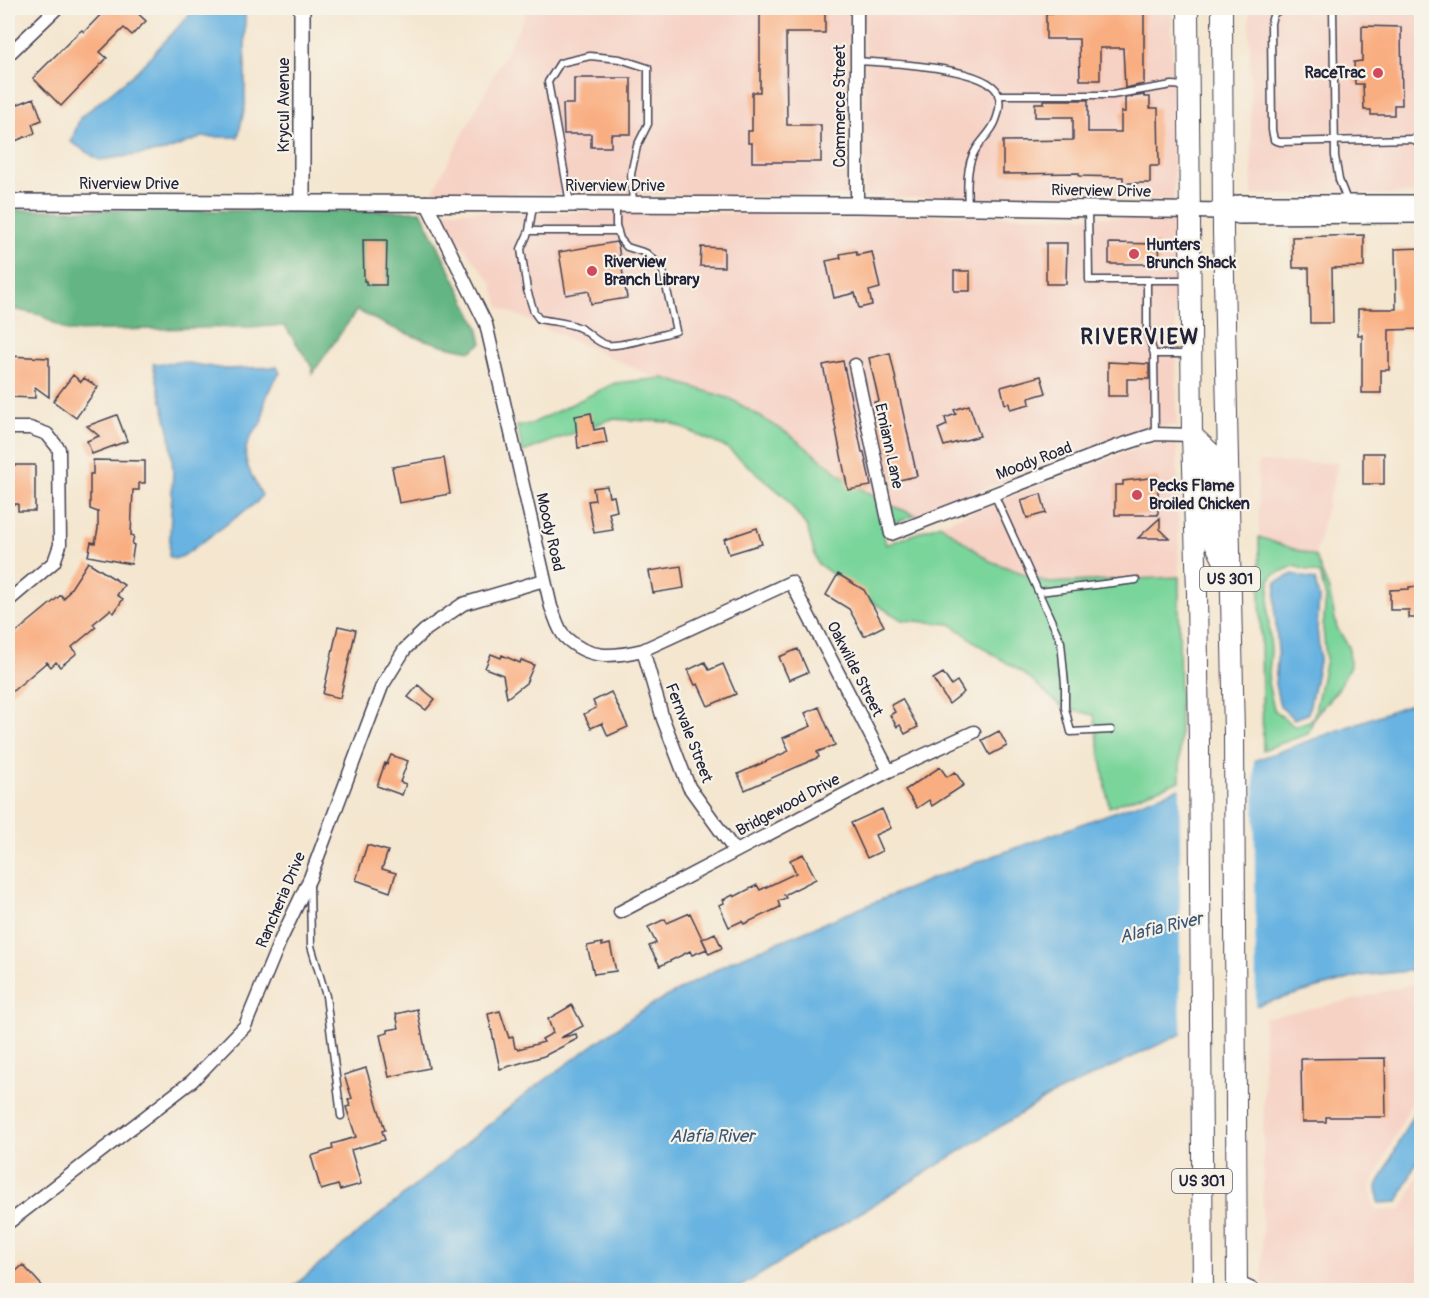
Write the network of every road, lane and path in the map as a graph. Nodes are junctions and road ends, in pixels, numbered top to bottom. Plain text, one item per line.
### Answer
1 (57, 8) edge
2 (302, 8) edge
3 (856, 8) edge
4 (1188, 8) edge
5 (1222, 8) edge
6 (1333, 8) edge
7 (8, 55) edge
8 (856, 61) junction
9 (1189, 86) junction
10 (998, 94) junction
11 (1334, 142) junction
12 (1422, 144) edge
13 (8, 202) edge
14 (302, 202) junction
15 (426, 202) junction
16 (533, 203) junction
17 (1422, 203) edge
18 (571, 204) junction
19 (616, 204) junction
20 (633, 204) junction
21 (1349, 204) junction
22 (857, 205) junction
23 (968, 207) junction
24 (1088, 208) junction
25 (1190, 210) junction
26 (1223, 211) junction
27 (1422, 216) edge
28 (529, 231) junction
29 (618, 231) junction
30 (1147, 280) junction
31 (1190, 280) junction
32 (1154, 354) junction
33 (1191, 354) junction
34 (855, 365) dead end
35 (8, 428) edge
36 (1155, 434) junction
37 (1192, 435) junction
38 (994, 494) junction
39 (891, 534) joint
40 (1230, 575) junction
41 (544, 580) junction
42 (1136, 580) dead end
43 (791, 582) joint
44 (1039, 592) junction
45 (8, 601) edge
46 (643, 650) junction
47 (1111, 730) dead end
48 (974, 732) dead end
49 (889, 771) junction
50 (735, 852) junction
51 (310, 878) junction
52 (620, 912) dead end
53 (341, 1116) dead end
54 (8, 1223) edge
55 (1243, 1288) edge
56 (1203, 1290) edge

1 - 7 street
2 - 14 street, Krycul Avenue
3 - 8 street, Commerce Street
4 - 9 main road, US 301
5 - 26 main road, US 301
6 - 11 lane
6 - 11 lane
8 - 10 lane
8 - 22 street, Commerce Street
9 - 10 lane
9 - 25 main road, US 301
10 - 23 lane
11 - 12 lane
11 - 21 lane
13 - 14 street, Riverview Drive
14 - 15 street, Riverview Drive
15 - 16 street, Riverview Drive
15 - 41 street, Moody Road
16 - 18 street, Riverview Drive
16 - 28 lane
17 - 21 street, Riverview Drive
18 - 19 street, Riverview Drive
18 - 20 lane
19 - 20 street, Riverview Drive
19 - 29 lane
20 - 22 street, Riverview Drive
21 - 26 street, Riverview Drive
22 - 23 street, Riverview Drive
23 - 24 street, Riverview Drive
24 - 25 street, Riverview Drive
24 - 30 lane
25 - 26 street, Riverview Drive
25 - 31 main road, US 301
26 - 27 street, Riverview Drive
26 - 40 main road, US 301
28 - 29 lane
28 - 29 lane
30 - 31 lane
30 - 32 lane
31 - 33 main road, US 301
32 - 33 lane
32 - 36 lane
33 - 37 main road, US 301
34 - 39 street, Emiann Lane
35 - 45 street
36 - 37 street, Moody Road
36 - 38 street, Moody Road
37 - 40 main road
37 - 56 main road, US 301
38 - 39 street, Moody Road
38 - 44 lane
40 - 55 main road, US 301
41 - 46 street, Moody Road
41 - 51 street, Rancheria Drive
42 - 44 lane
43 - 46 street, Moody Road
43 - 49 street, Oakwilde Street
44 - 47 lane
46 - 50 street, Fernvale Street
48 - 49 street, Bridgewood Drive
49 - 50 street, Bridgewood Drive
50 - 52 street, Bridgewood Drive
51 - 53 lane
51 - 54 street, Rancheria Drive

